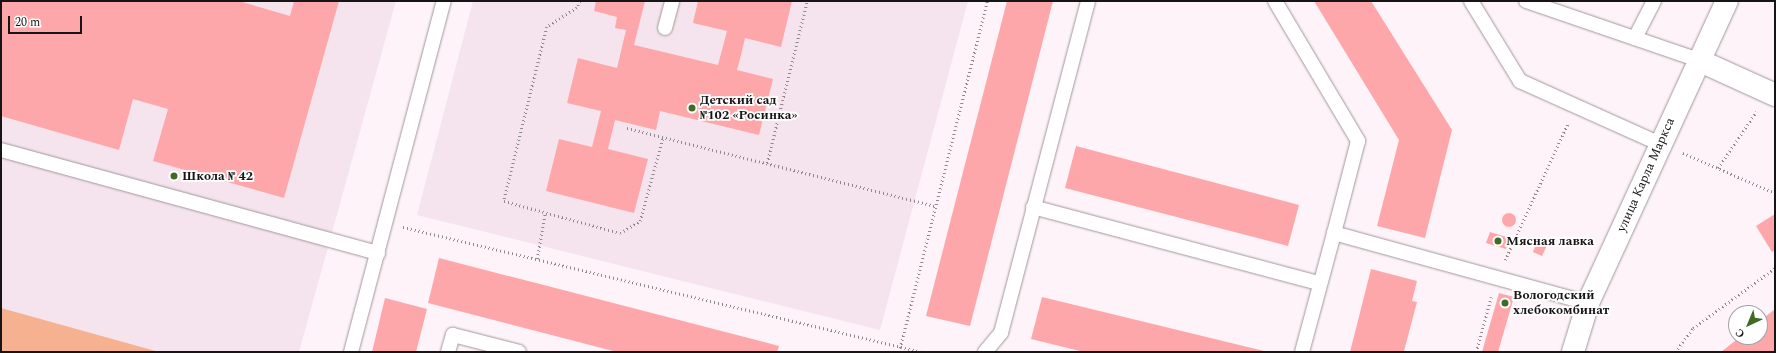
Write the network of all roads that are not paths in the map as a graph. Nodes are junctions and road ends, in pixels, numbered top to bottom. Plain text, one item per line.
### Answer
1 (444, 1) edge
2 (672, 1) edge
3 (1088, 1) edge
4 (1275, 1) edge
5 (1471, 1) edge
6 (1526, 1) edge
7 (1654, 1) edge
8 (1727, 1) edge
9 (665, 28) dead end
10 (1635, 38) junction
11 (1698, 60) junction
12 (1772, 93) edge
13 (1660, 144) junction
14 (1, 150) edge
15 (1033, 207) junction
16 (1334, 233) junction
17 (378, 253) junction
18 (1319, 283) junction
19 (1588, 303) junction
20 (351, 352) edge
21 (448, 352) edge
22 (519, 352) edge
23 (985, 352) edge
24 (1302, 352) edge
25 (1573, 352) edge

1 - 17 lane
2 - 9 lane
3 - 15 lane
4 - 16 lane
5 - 13 lane
6 - 10 lane
7 - 10 lane
8 - 11 street, улица Карла Маркса
10 - 11 lane
11 - 12 street
11 - 13 street, улица Карла Маркса
13 - 19 street, улица Карла Маркса
14 - 17 lane
15 - 18 lane
15 - 23 lane
16 - 18 lane
16 - 19 lane
17 - 20 lane
18 - 24 lane
19 - 25 street, улица Карла Маркса
21 - 22 lane

